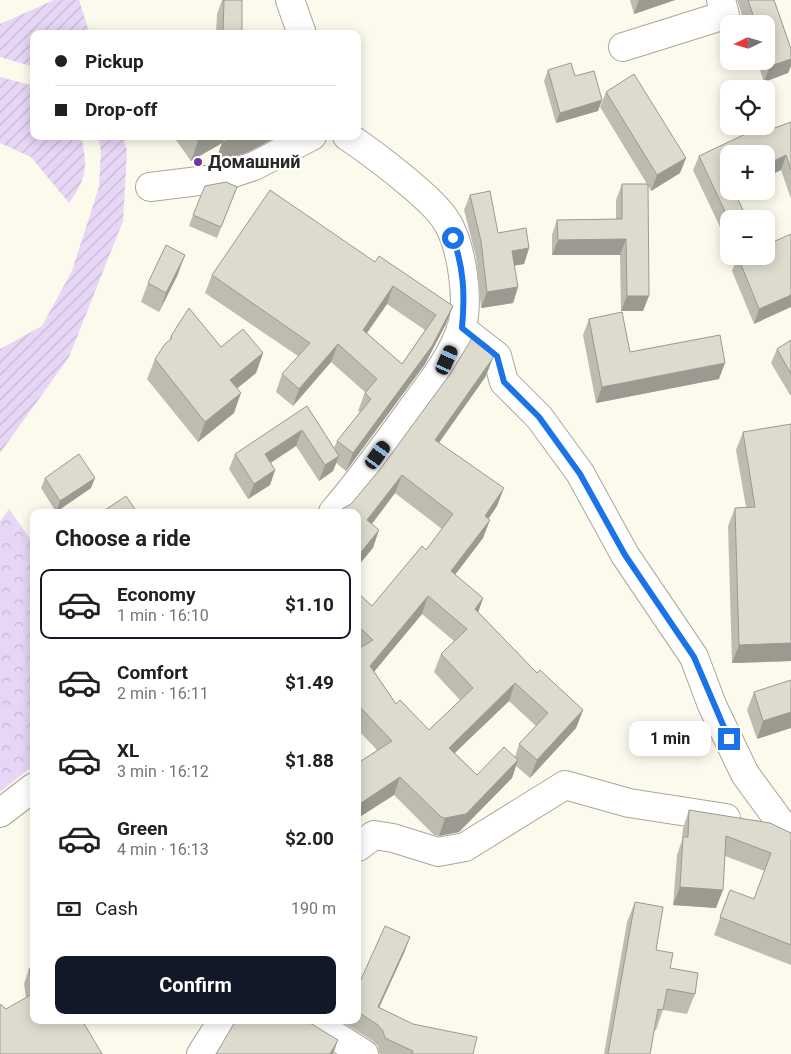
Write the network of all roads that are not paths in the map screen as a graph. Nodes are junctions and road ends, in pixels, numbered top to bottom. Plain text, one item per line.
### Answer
1 (290, 0) edge
2 (721, 0) edge
3 (301, 30) edge
4 (623, 47) dead end
5 (304, 140) edge
6 (353, 140) edge
7 (150, 187) dead end
8 (462, 328) junction
9 (336, 509) edge
10 (30, 790) edge
11 (0, 813) edge
12 (788, 832) edge
13 (361, 845) edge
14 (220, 1024) edge
15 (316, 1024) edge
16 (201, 1054) edge
17 (364, 1054) edge

1 - 3 street
2 - 4 street
5 - 7 street
6 - 8 street
8 - 9 street
8 - 12 street
10 - 11 street
12 - 13 street
14 - 16 street
15 - 17 street

